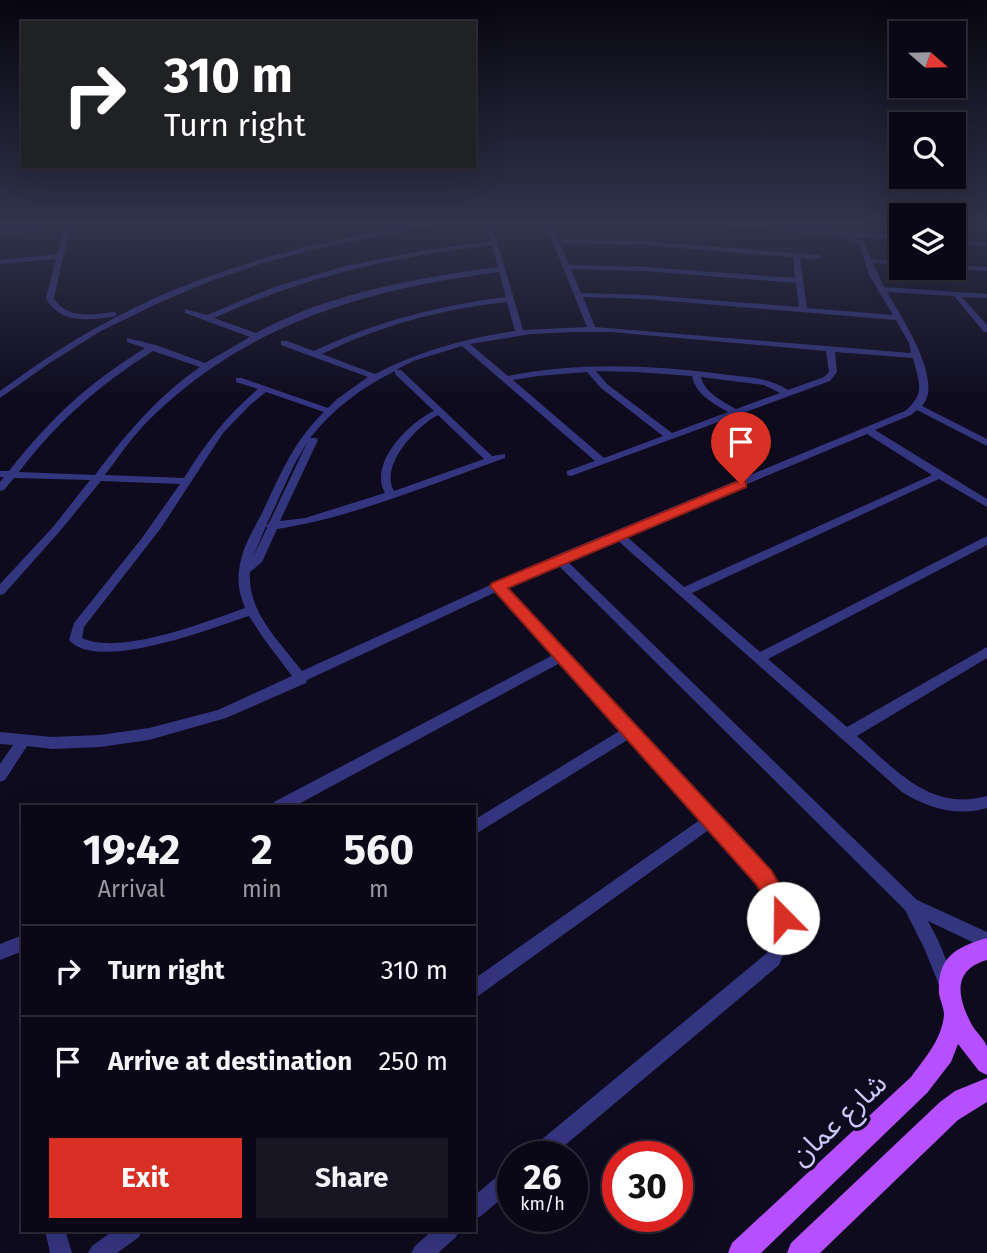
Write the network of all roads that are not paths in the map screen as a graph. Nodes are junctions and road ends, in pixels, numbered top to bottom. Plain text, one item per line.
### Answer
1 (55, 282) edge
2 (183, 282) edge
3 (199, 282) edge
4 (291, 282) edge
5 (417, 282) edge
6 (506, 282) edge
7 (573, 282) edge
8 (799, 282) edge
9 (877, 282) edge
10 (880, 289) junction
11 (956, 294) junction
12 (578, 295) junction
13 (987, 296) edge
14 (510, 299) junction
15 (188, 311) dead end
16 (803, 311) junction
17 (113, 314) junction
18 (80, 317) junction
19 (207, 318) junction
20 (899, 318) junction
21 (592, 329) junction
22 (82, 330) junction
23 (987, 330) edge
24 (520, 333) junction
25 (258, 337) junction
26 (130, 340) dead end
27 (284, 343) dead end
28 (464, 343) junction
29 (153, 347) junction
30 (830, 349) junction
31 (315, 354) junction
32 (421, 356) junction
33 (917, 356) junction
34 (207, 366) junction
35 (589, 369) junction
36 (398, 372) junction
37 (696, 376) junction
38 (376, 377) junction
39 (507, 379) junction
40 (239, 380) dead end
41 (0, 384) edge
42 (264, 388) junction
43 (787, 394) junction
44 (0, 395) edge
45 (917, 407) junction
46 (329, 411) junction
47 (440, 411) junction
48 (736, 413) junction
49 (869, 431) junction
50 (671, 437) junction
51 (987, 443) edge
52 (603, 461) junction
53 (571, 473) dead end
54 (0, 474) edge
55 (13, 474) junction
56 (940, 475) junction
57 (97, 478) junction
58 (186, 481) junction
59 (0, 488) edge
60 (391, 495) junction
61 (987, 504) edge
62 (271, 526) junction
63 (617, 534) junction
64 (987, 540) edge
65 (558, 559) junction
66 (244, 571) junction
67 (497, 586) junction
68 (0, 591) edge
69 (683, 592) junction
70 (252, 610) junction
71 (987, 652) edge
72 (561, 656) junction
73 (759, 658) junction
74 (301, 679) junction
75 (630, 731) junction
76 (846, 734) junction
77 (0, 738) edge
78 (22, 742) junction
79 (0, 776) edge
80 (987, 802) edge
81 (283, 805) edge
82 (712, 820) junction
83 (476, 827) edge
84 (911, 905) junction
85 (987, 941) edge
86 (21, 944) edge
87 (987, 949) edge
88 (0, 952) edge
89 (476, 989) edge
90 (950, 990) junction
91 (954, 1017) junction
92 (987, 1063) edge
93 (987, 1090) edge
94 (555, 1141) edge
95 (497, 1190) edge
96 (476, 1207) edge
97 (56, 1232) edge
98 (129, 1232) edge
99 (447, 1232) edge
100 (61, 1253) edge
101 (99, 1253) edge
102 (422, 1253) edge
103 (742, 1253) edge
104 (801, 1253) edge

1 - 18 street
2 - 17 street
3 - 44 street
4 - 19 street
5 - 25 street
6 - 14 street
7 - 12 street
8 - 16 street
9 - 10 street
10 - 11 street
10 - 20 street
11 - 13 street
11 - 23 street
12 - 16 street
12 - 21 street
14 - 24 street
14 - 31 street
15 - 19 street
16 - 20 street
17 - 18 street
17 - 22 street
18 - 22 street
19 - 25 street
20 - 33 street
21 - 24 street
21 - 30 street
22 - 41 street
24 - 28 street
25 - 34 street
26 - 29 street
27 - 31 street
28 - 32 street
28 - 39 street
29 - 34 street
29 - 55 street
30 - 33 street
30 - 43 street
31 - 38 street
32 - 36 street
32 - 38 street
33 - 45 street
34 - 57 street
35 - 37 street
35 - 39 street
35 - 50 street
36 - 47 street
36 - 62 street
37 - 43 street
37 - 48 street
38 - 46 street
39 - 52 street
40 - 42 street
42 - 46 street
42 - 58 street
43 - 48 street
45 - 49 street
45 - 51 street
46 - 66 street
47 - 60 street
47 - 60 street
48 - 50 street
49 - 56 street
49 - 63 street
50 - 52 street
52 - 53 street
54 - 55 street
55 - 57 street
55 - 59 street
56 - 61 street
56 - 69 street
57 - 58 street
57 - 68 street
58 - 70 street
60 - 62 street
62 - 66 street
63 - 65 street
63 - 69 street
64 - 73 street
65 - 67 street
65 - 84 street
66 - 70 street
67 - 72 street
67 - 74 street
69 - 73 street
70 - 74 street
71 - 76 street
72 - 75 street
72 - 81 street
73 - 76 street
74 - 78 street
75 - 82 street
75 - 83 street
76 - 80 street
77 - 78 street
78 - 79 street
82 - 89 street
82 - 94 street
84 - 85 street
84 - 90 street
86 - 88 street
87 - 90 main road
90 - 91 main road
91 - 92 main road
91 - 103 main road, شارع عمان
93 - 104 main road
95 - 96 street
97 - 100 street
98 - 101 street
99 - 102 street

